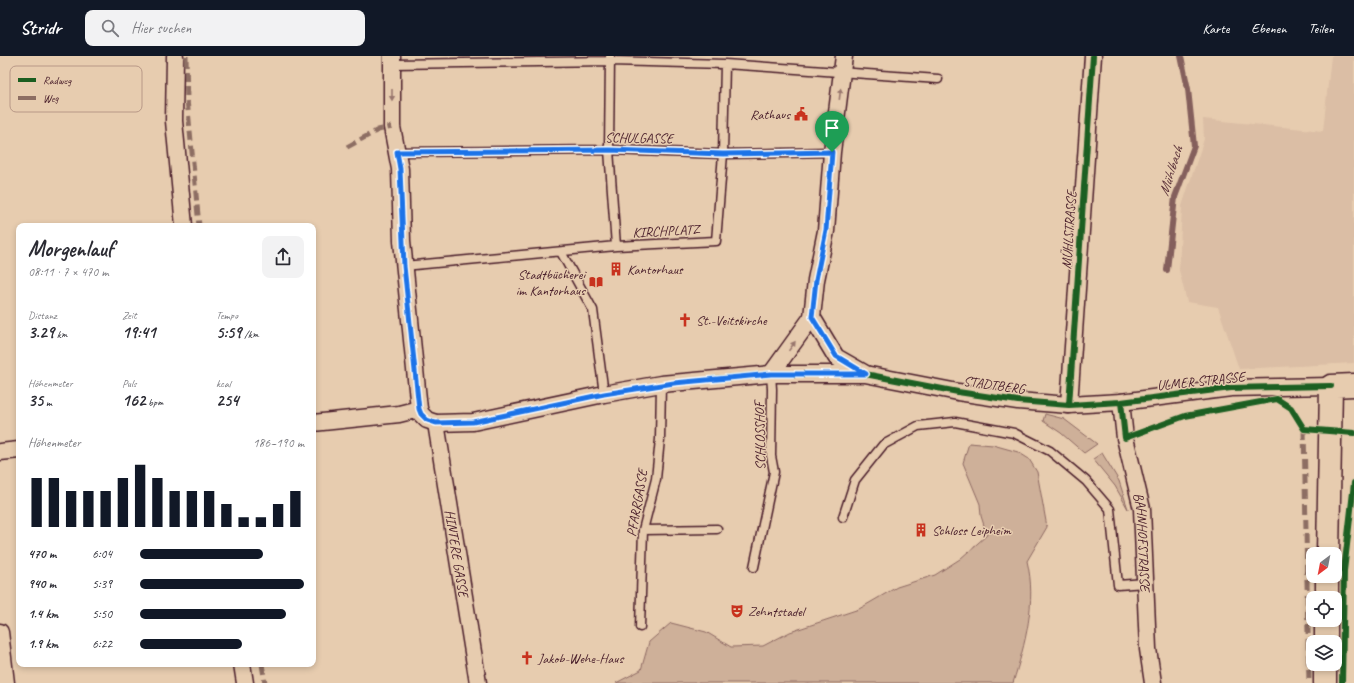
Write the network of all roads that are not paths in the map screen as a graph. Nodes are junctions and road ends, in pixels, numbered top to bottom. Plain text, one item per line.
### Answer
1 (174, 56) edge
2 (1093, 56) edge
3 (610, 58) edge
4 (392, 60) edge
5 (725, 64) junction
6 (843, 64) edge
7 (938, 79) dead end
8 (609, 150) junction
9 (397, 152) junction
10 (832, 152) junction
11 (723, 154) junction
12 (184, 223) edge
13 (616, 246) junction
14 (561, 252) junction
15 (404, 266) junction
16 (812, 317) junction
17 (771, 374) junction
18 (866, 374) junction
19 (661, 384) junction
20 (1354, 385) edge
21 (1331, 386) junction
22 (604, 394) junction
23 (1121, 402) junction
24 (1069, 405) junction
25 (419, 409) junction
26 (316, 423) edge
27 (436, 423) junction
28 (16, 450) edge
29 (0, 452) edge
30 (843, 517) dead end
31 (717, 529) dead end
32 (643, 530) junction
33 (1328, 547) edge
34 (754, 567) dead end
35 (1145, 583) junction
36 (640, 627) dead end
37 (0, 632) edge
38 (242, 667) edge
39 (1326, 671) edge
40 (6, 683) edge
41 (245, 683) edge
42 (478, 683) edge
43 (1153, 683) edge
44 (1325, 683) edge

1 - 12 street
2 - 24 street, MÜHLSTRASSE
3 - 4 lane
3 - 5 lane
3 - 8 lane
4 -> 9 street
5 - 6 lane
5 - 11 lane, KIRCHPLATZ
6 - 7 lane
10 -> 6 street
8 - 9 lane, SCHULGASSE
8 - 11 lane, SCHULGASSE
8 - 13 lane
9 - 15 street
10 - 11 lane, SCHULGASSE
10 - 16 street
11 - 13 lane, KIRCHPLATZ
13 - 14 lane, KIRCHPLATZ
14 - 15 lane, KIRCHPLATZ
14 - 22 lane
15 - 25 street
17 -> 16 street
16 - 18 street
17 - 18 street
17 - 19 street
17 - 34 lane, SCHLOSSHOF
18 - 24 street, STADTBERG
19 - 22 street
19 - 32 lane, PFARRGASSE
20 - 21 main road, ULMER STRASSE
21 - 23 street, ULMER STRASSE
21 - 33 main road
22 - 27 street
23 - 24 street, STADTBERG
23 - 35 street, BAHNHOFSTRASSE
25 - 26 street
25 - 27 street
27 - 42 street, HINTERE GASSE
28 - 29 street
30 - 35 lane
31 - 32 lane
32 - 36 lane, PFARRGASSE
35 - 43 street, BAHNHOFSTRASSE
37 - 40 street
38 - 41 street
39 - 44 main road

